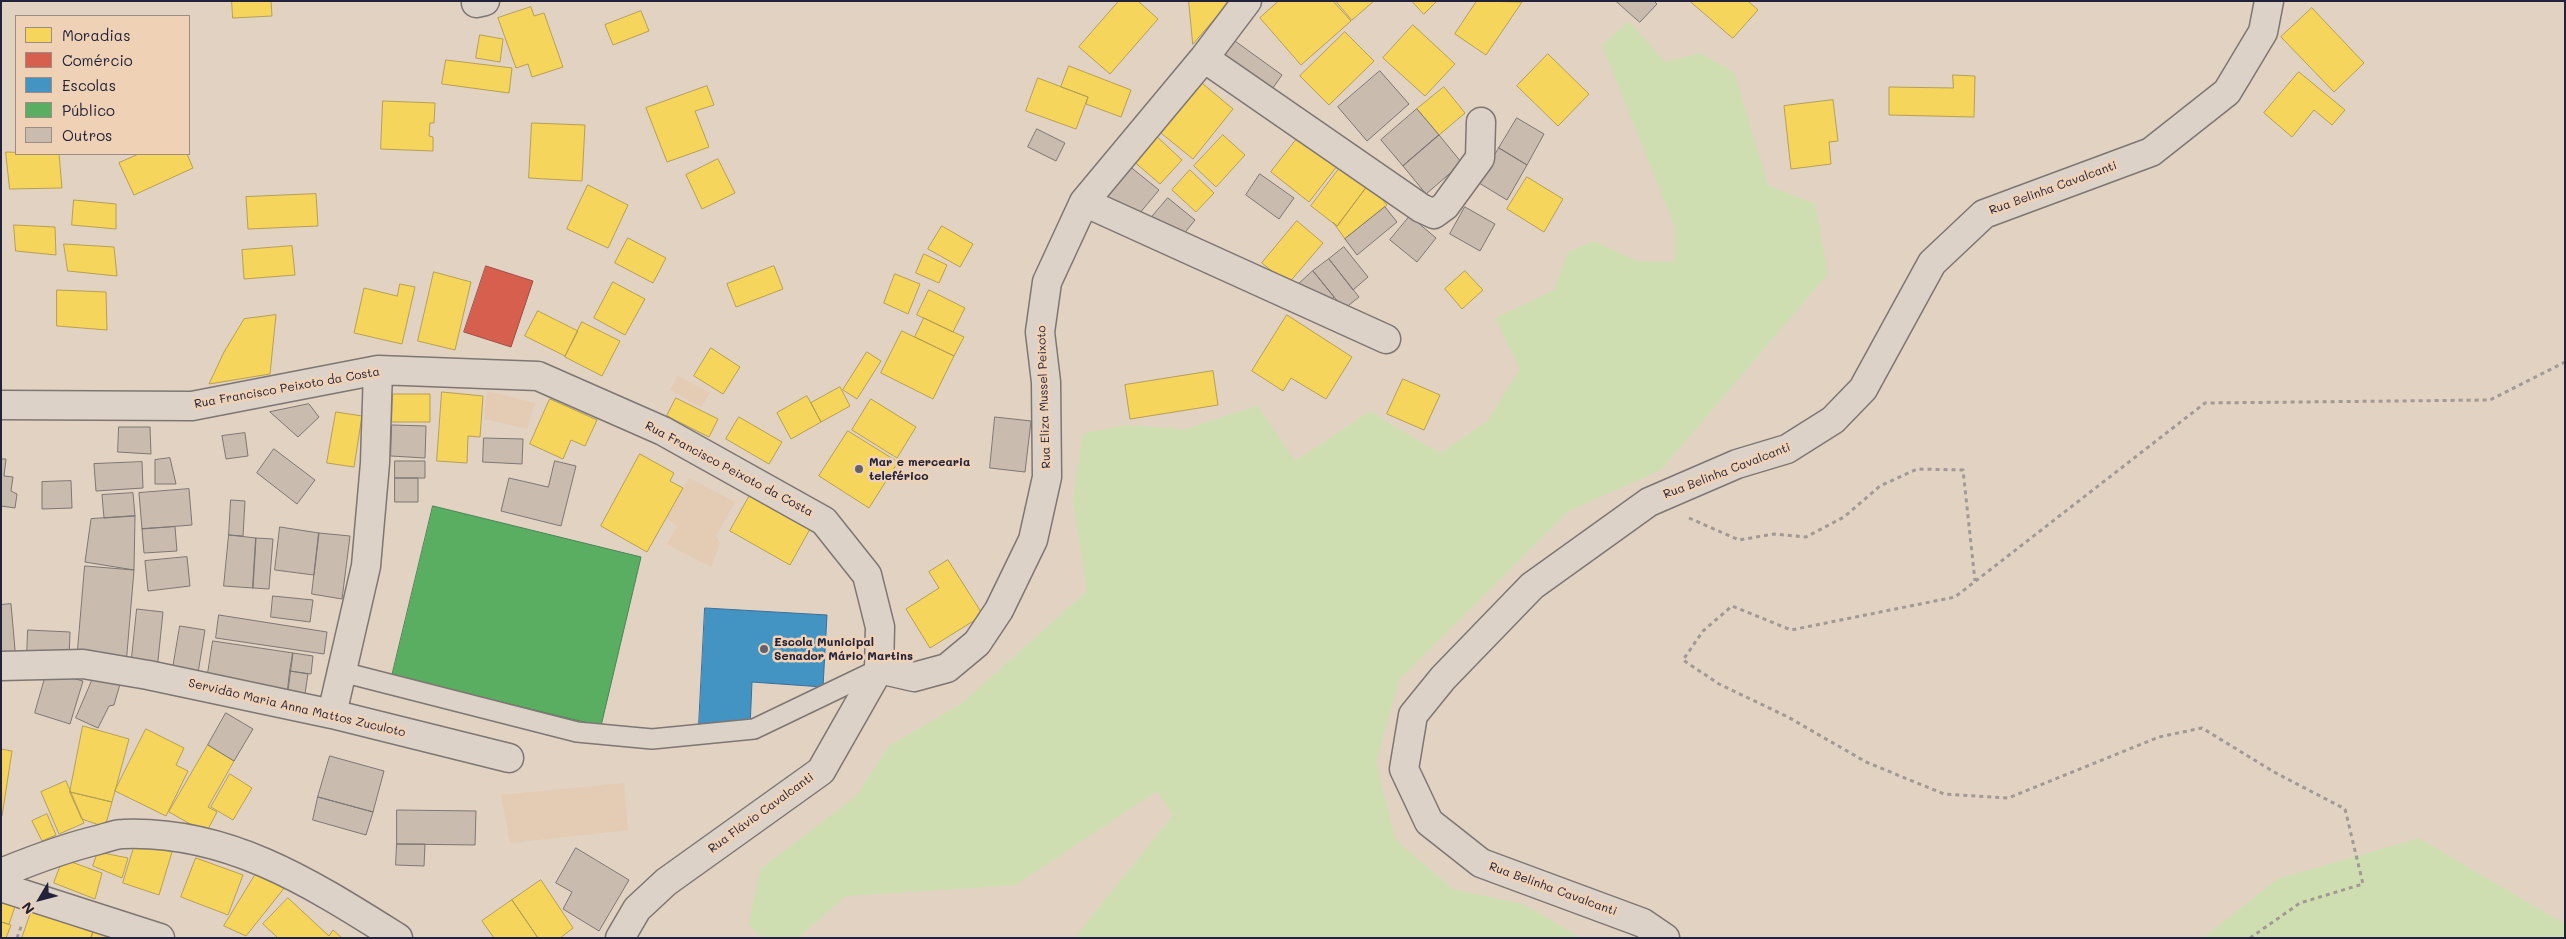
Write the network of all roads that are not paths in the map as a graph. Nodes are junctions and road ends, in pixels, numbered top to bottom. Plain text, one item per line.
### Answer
1 (1247, 1) edge
2 (2268, 1) edge
3 (1204, 58) junction
4 (1481, 122) dead end
5 (1084, 202) junction
6 (1386, 340) dead end
7 (378, 370) junction
8 (1, 405) edge
9 (1, 666) edge
10 (879, 668) junction
11 (342, 672) junction
12 (332, 714) junction
13 (509, 758) dead end
14 (1, 874) edge
15 (1, 887) edge
16 (160, 938) edge
17 (398, 938) edge
18 (620, 938) edge
19 (1665, 938) edge

1 - 3 street, Rua Eliza Mussel Peixoto
2 - 19 street, Rua Belinha Cavalcanti
3 - 4 street
3 - 5 street, Rua Eliza Mussel Peixoto
5 - 6 street
5 - 10 street, Rua Eliza Mussel Peixoto
7 - 8 street, Rua Francisco Peixoto da Costa
7 - 10 street, Rua Francisco Peixoto da Costa
7 - 11 street
9 - 12 street, Servidão Maria Anna Mattos Zuculoto
10 - 11 lane
10 - 18 street, Rua Flávio Cavalcanti
11 - 12 street
12 - 13 street, Servidão Maria Anna Mattos Zuculoto
14 - 17 street
15 - 16 street

